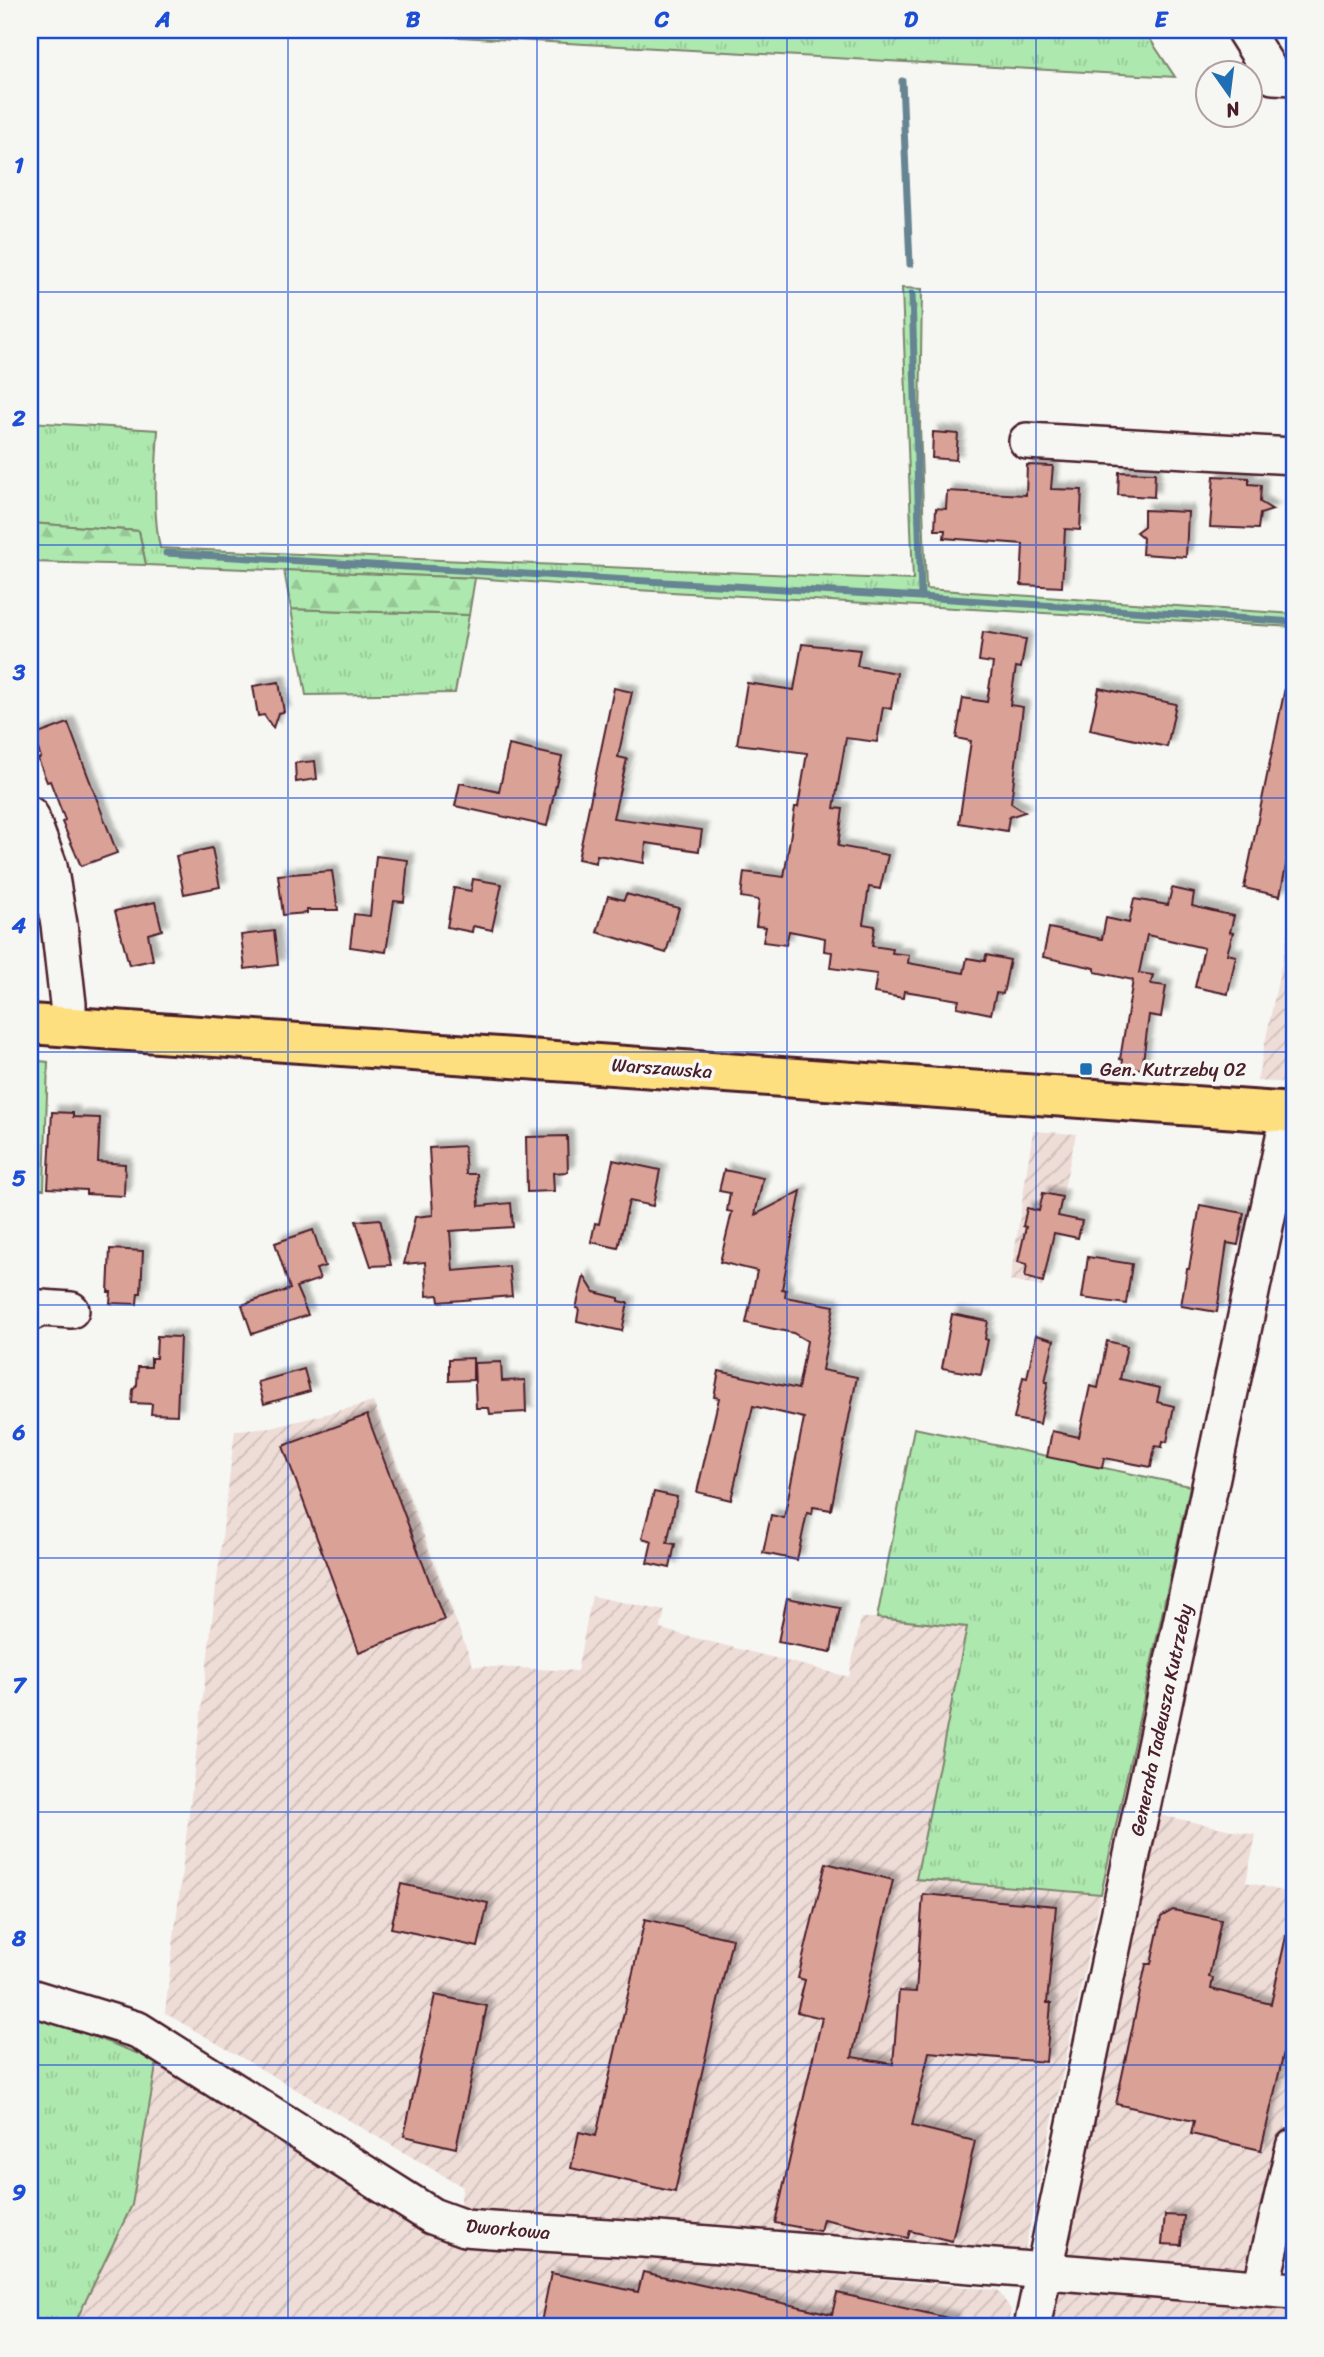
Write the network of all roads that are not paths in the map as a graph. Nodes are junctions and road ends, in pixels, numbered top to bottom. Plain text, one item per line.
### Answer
1 (1244, 30) edge
2 (1294, 77) edge
3 (1264, 92) edge
4 (1294, 93) edge
5 (1027, 441) dead end
6 (1294, 456) edge
7 (30, 814) edge
8 (30, 1024) edge
9 (68, 1026) junction
10 (1292, 1113) edge
11 (71, 1310) dead end
12 (30, 1313) edge
13 (30, 1997) edge
14 (1294, 2147) edge
15 (1044, 2269) junction
16 (1278, 2289) edge
17 (1032, 2327) edge

1 - 2 street
3 - 4 street
5 - 6 street
7 - 9 street
8 - 9 main road, Warszawska
9 - 10 main road, Warszawska
10 - 15 street, Generała Tadeusza Kutrzeby
11 - 12 street
13 - 15 street, Dworkowa
14 - 16 street
15 - 16 street, Dworkowa
15 - 17 street, Generała Tadeusza Kutrzeby

